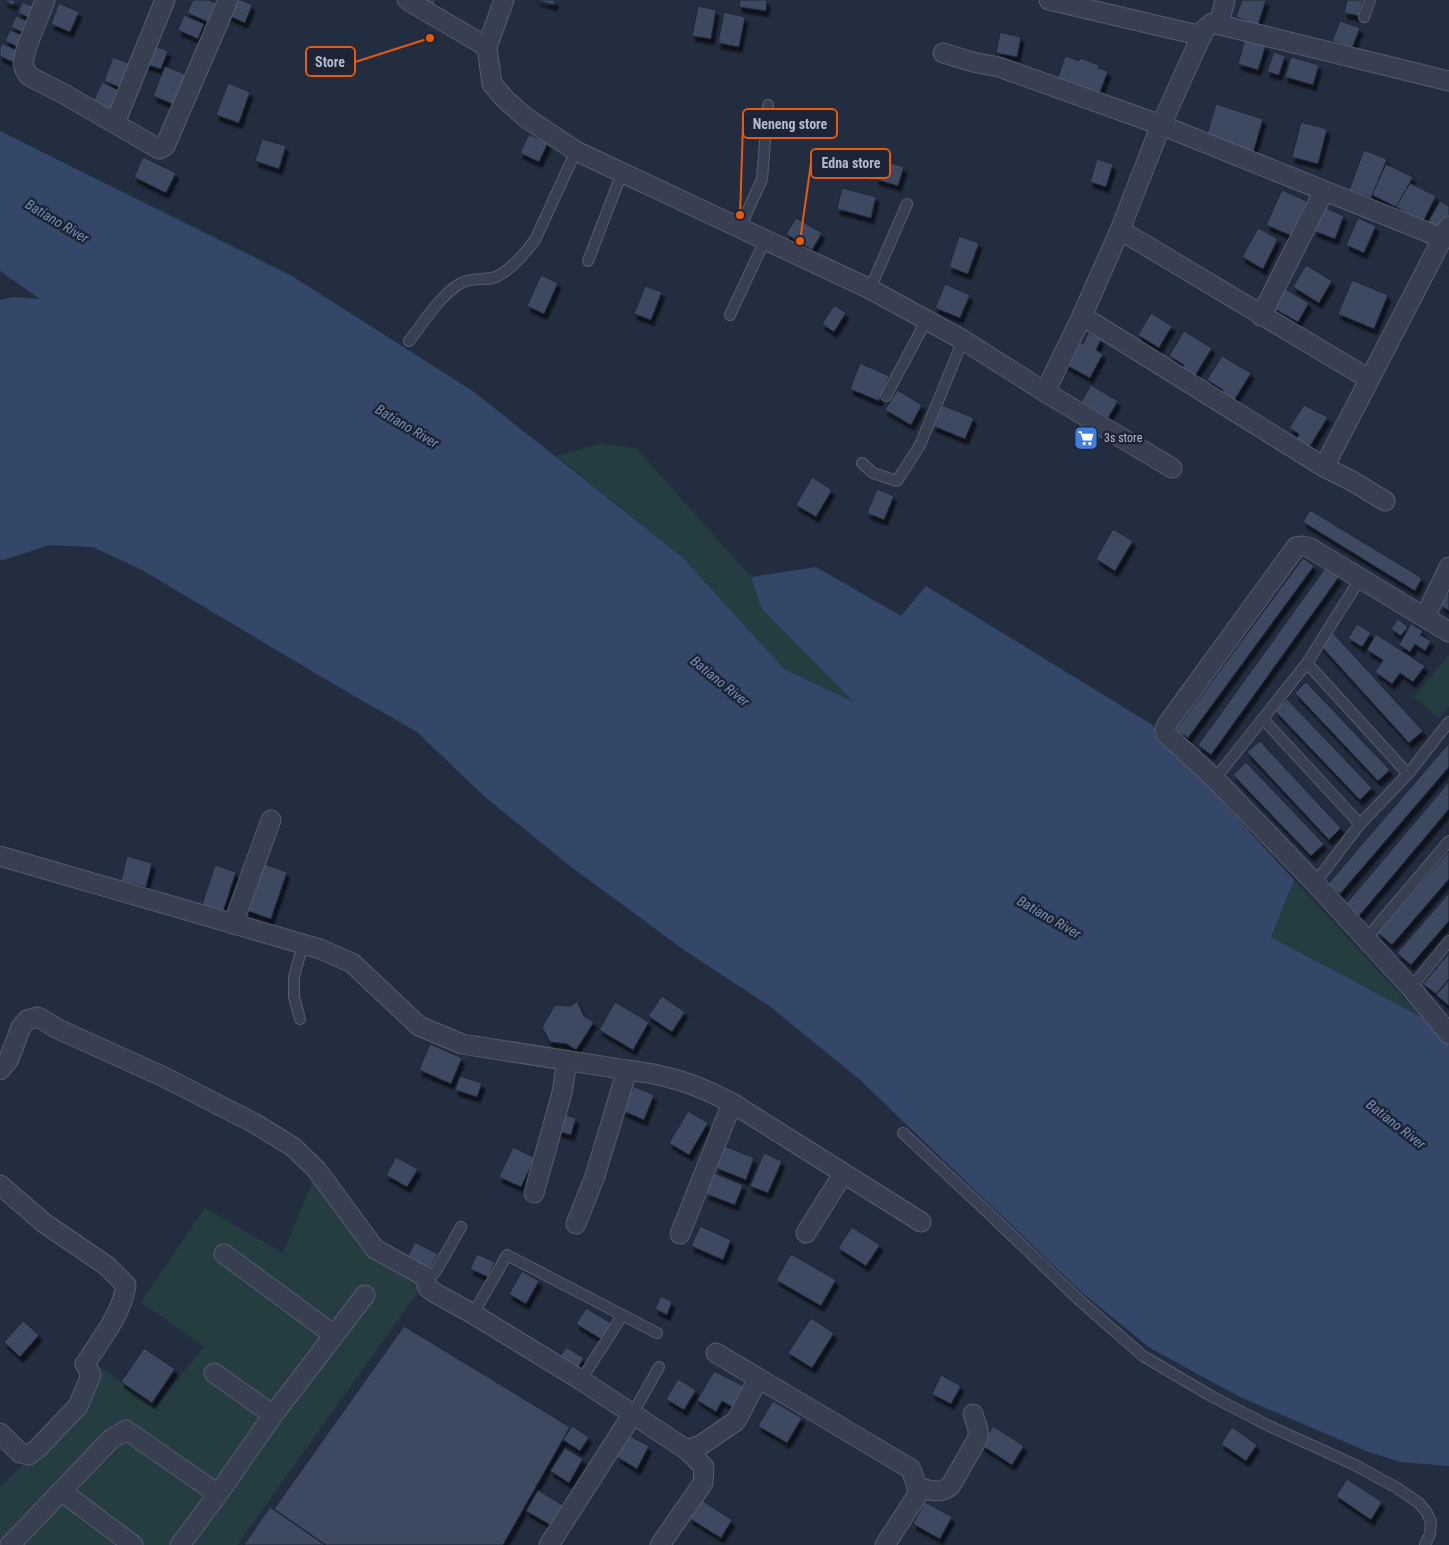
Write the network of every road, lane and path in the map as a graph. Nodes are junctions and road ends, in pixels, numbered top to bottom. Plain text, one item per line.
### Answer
1 (45, 0) edge
2 (165, 0) edge
3 (227, 0) edge
4 (407, 0) edge
5 (504, 0) edge
6 (1049, 0) edge
7 (1225, 0) edge
8 (1370, 0) edge
9 (1364, 17) dead end
10 (1219, 24) junction
11 (1202, 36) junction
12 (488, 47) junction
13 (943, 53) dead end
14 (1449, 81) edge
15 (768, 105) dead end
16 (115, 123) junction
17 (1161, 125) junction
18 (576, 151) junction
19 (622, 173) junction
20 (1324, 192) junction
21 (907, 204) dead end
22 (740, 228) junction
23 (1120, 230) junction
24 (1446, 232) edge
25 (765, 240) junction
26 (588, 261) dead end
27 (870, 288) junction
28 (730, 315) dead end
29 (1082, 316) junction
30 (1262, 316) junction
31 (926, 321) junction
32 (963, 340) junction
33 (409, 341) dead end
34 (1369, 379) junction
35 (1046, 392) junction
36 (886, 396) dead end
37 (862, 462) dead end
38 (1324, 467) junction
39 (1172, 468) dead end
40 (1385, 501) dead end
41 (1449, 567) edge
42 (1360, 579) junction
43 (1425, 617) junction
44 (1449, 632) edge
45 (1307, 663) junction
46 (1264, 719) junction
47 (1449, 722) edge
48 (1408, 774) junction
49 (1215, 779) junction
50 (271, 820) dead end
51 (1360, 824) junction
52 (1449, 841) edge
53 (0, 856) edge
54 (1315, 883) junction
55 (233, 924) junction
56 (1366, 939) junction
57 (1449, 941) edge
58 (303, 944) junction
59 (1411, 988) junction
60 (300, 1019) dead end
61 (1448, 1032) edge
62 (567, 1061) junction
63 (0, 1070) edge
64 (627, 1070) junction
65 (732, 1103) junction
66 (903, 1133) dead end
67 (843, 1174) junction
68 (0, 1185) edge
69 (534, 1193) dead end
70 (921, 1222) dead end
71 (576, 1224) dead end
72 (461, 1227) dead end
73 (806, 1233) dead end
74 (680, 1234) dead end
75 (224, 1254) dead end
76 (427, 1281) junction
77 (365, 1295) dead end
78 (472, 1314) junction
79 (622, 1316) junction
80 (657, 1333) dead end
81 (334, 1335) junction
82 (716, 1353) dead end
83 (659, 1367) dead end
84 (214, 1373) dead end
85 (758, 1379) junction
86 (581, 1380) junction
87 (632, 1414) junction
88 (973, 1414) dead end
89 (274, 1415) junction
90 (0, 1433) edge
91 (687, 1450) junction
92 (917, 1487) junction
93 (61, 1491) junction
94 (218, 1494) junction
95 (10, 1545) edge
96 (134, 1545) edge
97 (180, 1545) edge
98 (549, 1545) edge
99 (660, 1545) edge
100 (885, 1545) edge
101 (1425, 1545) edge

1 - 16 street
2 - 16 street
3 - 16 street
4 - 12 street
5 - 12 street
6 - 11 street
7 - 10 street
8 - 9 lane
10 - 11 street
10 - 14 street
11 - 17 street
12 - 18 street
13 - 17 street
15 - 22 lane
17 - 20 street
17 - 23 street
18 - 19 street
18 - 33 lane
19 - 22 street
19 - 26 lane
20 - 24 street
20 - 30 street
21 - 27 lane
22 - 25 street
23 - 29 street
23 - 30 street
24 - 34 street
25 - 27 street
25 - 28 lane
27 - 31 street
29 - 35 street
29 - 38 street
30 - 34 street
31 - 32 street
31 - 36 lane
32 - 35 street
32 - 37 lane
34 - 38 street
35 - 39 street
38 - 40 street
41 - 43 street
42 - 43 street
42 - 45 lane
42 - 49 street
43 - 44 street
45 - 46 lane
45 - 48 lane
46 - 49 lane
46 - 51 lane
47 - 48 lane
48 - 51 lane
49 - 54 street
50 - 55 street
51 - 54 lane
52 - 56 lane
53 - 55 street
54 - 56 street
55 - 58 street
56 - 59 street
57 - 59 lane
58 - 60 lane
58 - 62 street
59 - 61 street
62 - 64 street
62 - 69 street
63 - 76 street
64 - 65 street
64 - 71 street
65 - 67 street
65 - 74 street
66 - 101 lane
67 - 70 street
67 - 73 street
68 - 90 street
72 - 76 lane
75 - 81 street
76 - 78 street
77 - 81 street
78 - 79 lane
78 - 86 street
79 - 80 lane
79 - 86 lane
81 - 89 street
82 - 85 street
83 - 87 lane
84 - 89 street
85 - 91 street
85 - 92 street
86 - 87 street
87 - 91 street
87 - 98 street
88 - 92 street
89 - 94 street
91 - 99 street
92 - 100 street
93 - 94 street
93 - 95 street
93 - 96 street
94 - 97 street

